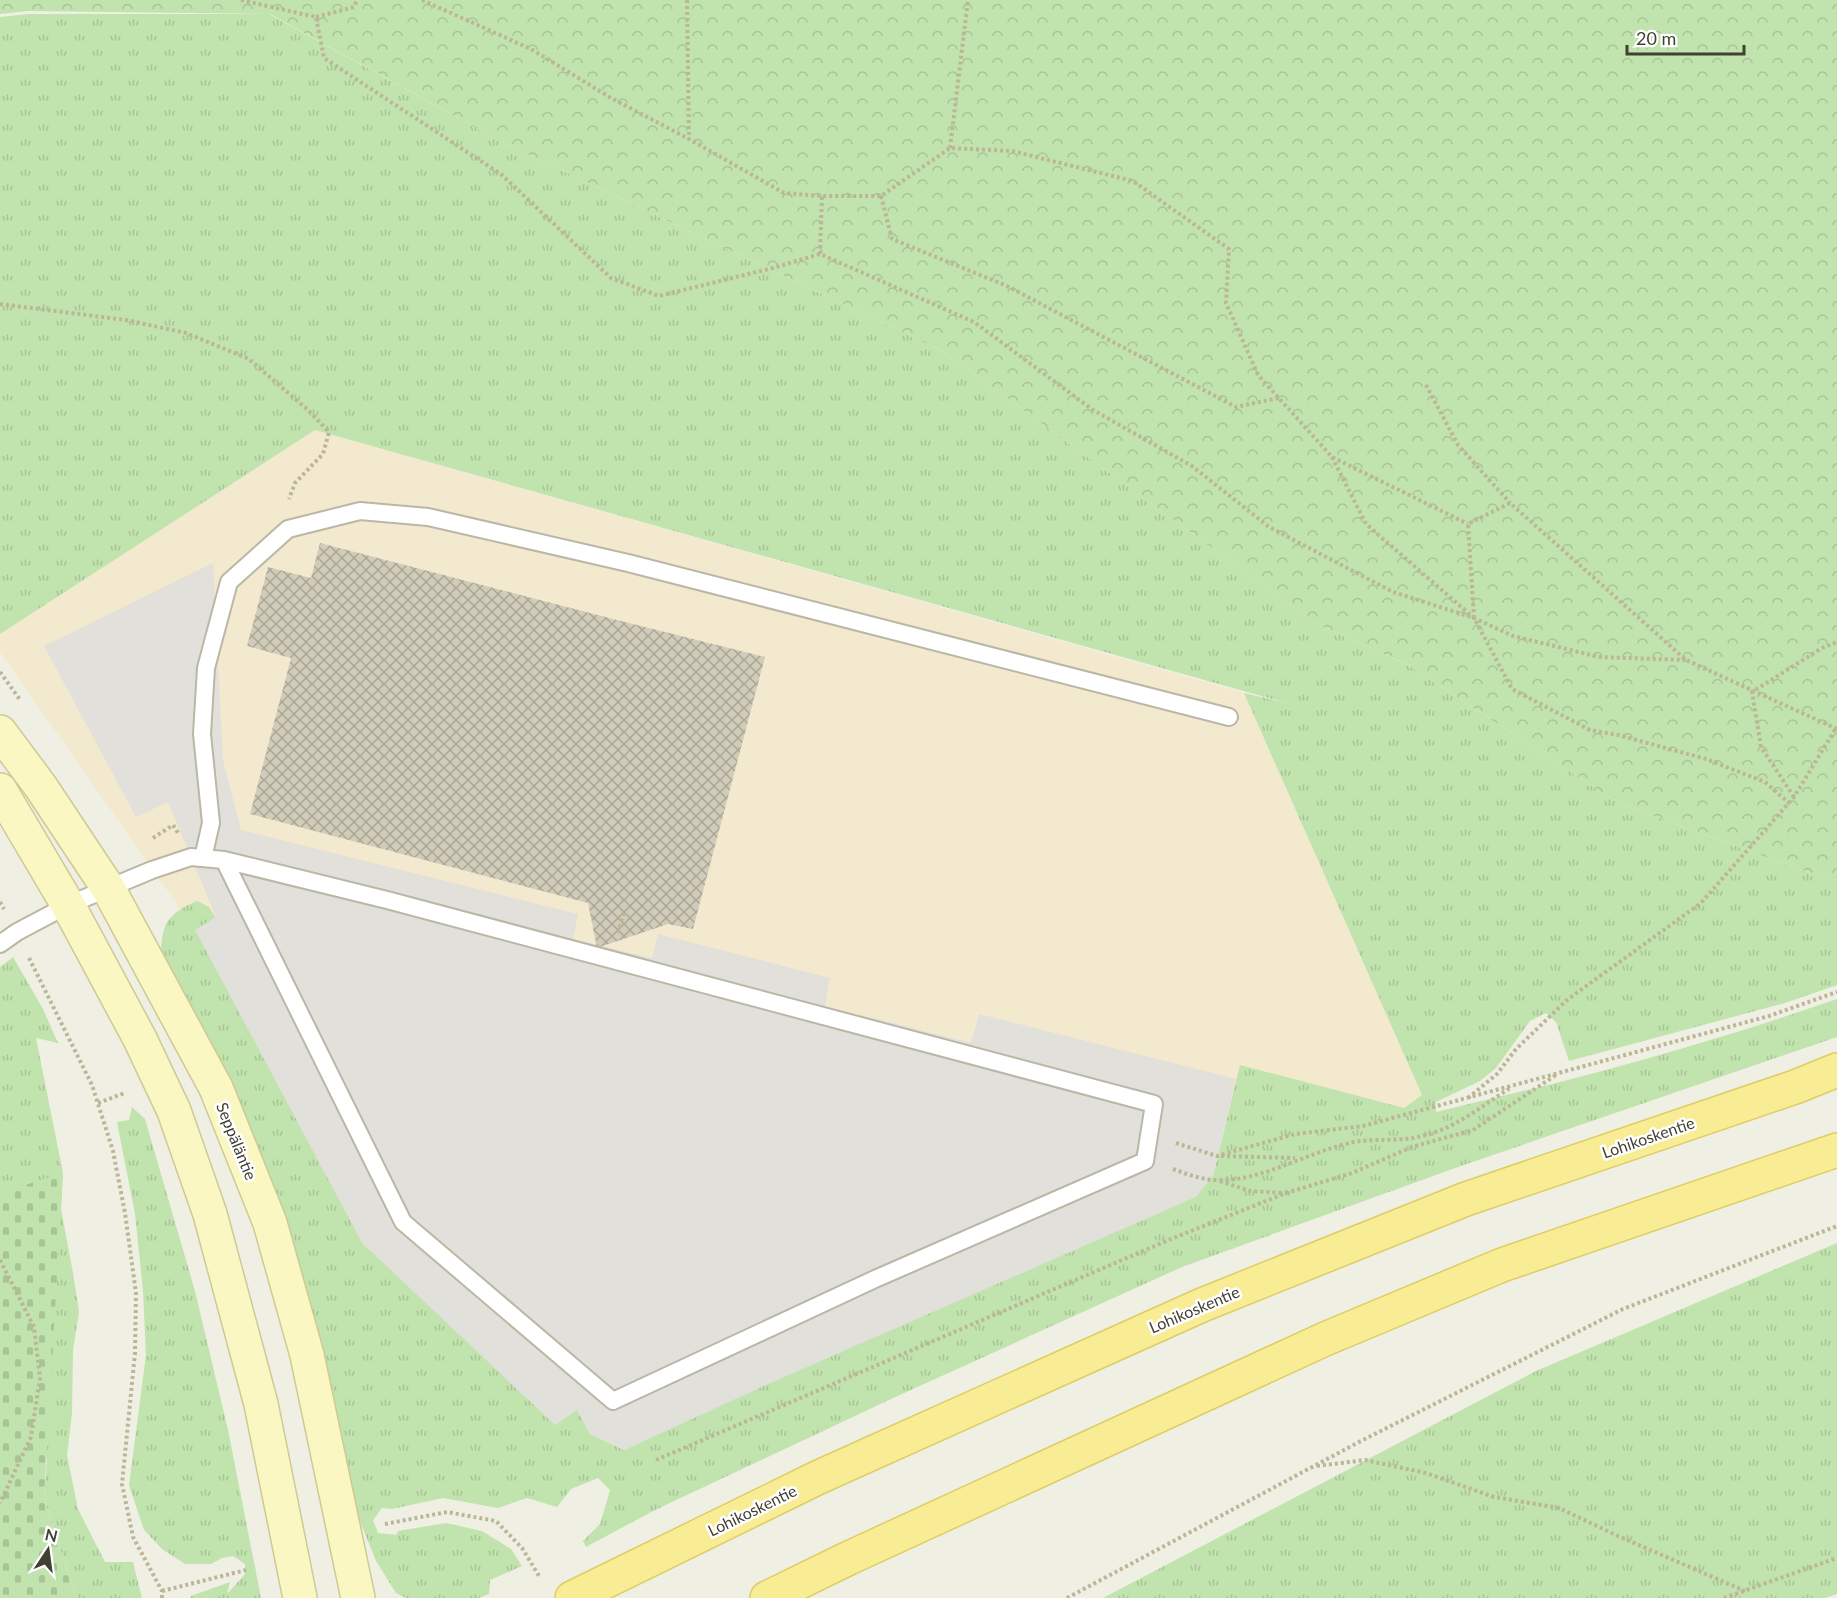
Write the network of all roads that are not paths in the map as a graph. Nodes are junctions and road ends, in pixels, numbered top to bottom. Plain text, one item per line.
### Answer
1 (1229, 717) dead end
2 (0, 732) edge
3 (0, 790) edge
4 (203, 858) junction
5 (224, 860) junction
6 (108, 888) junction
7 (68, 905) junction
8 (0, 944) edge
9 (1837, 1070) edge
10 (1837, 1150) edge
11 (300, 1598) edge
12 (358, 1598) edge
13 (572, 1598) edge
14 (767, 1598) edge

1 - 4 lane
2 - 6 main road, Seppäläntie
3 - 7 main road
4 - 5 lane
4 - 6 lane
5 - 5 lane
6 - 7 lane
6 - 12 main road, Seppäläntie
7 - 8 lane
7 - 11 main road
9 - 13 main road, Lohikoskentie
10 - 14 main road

